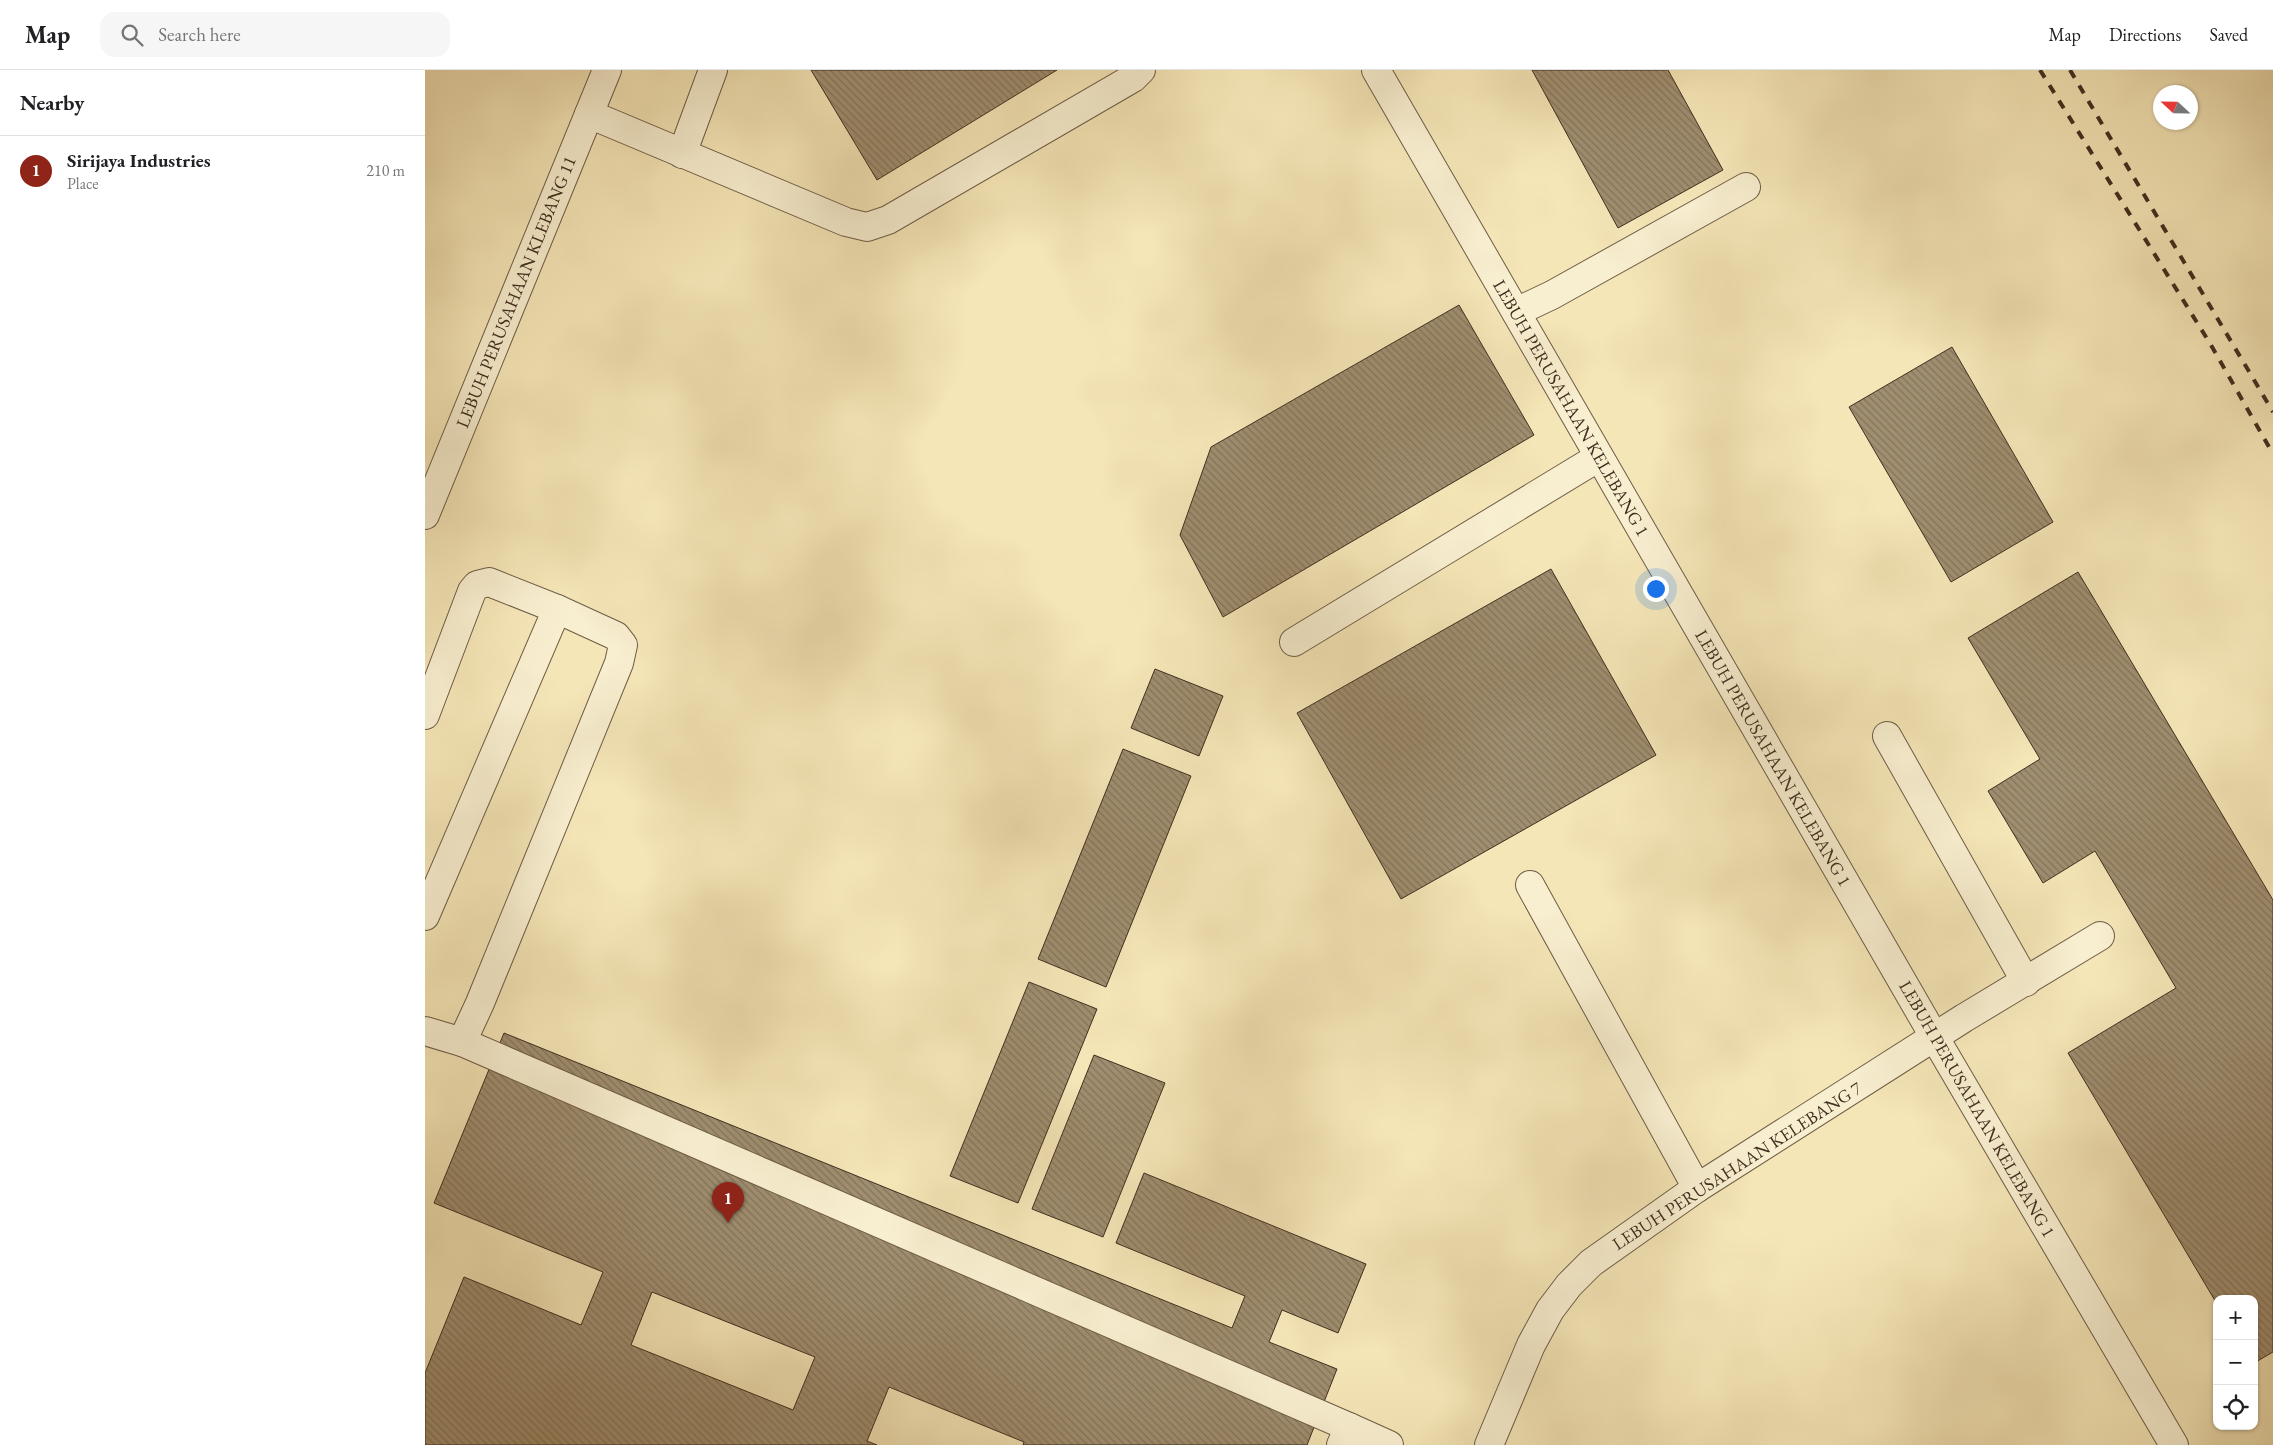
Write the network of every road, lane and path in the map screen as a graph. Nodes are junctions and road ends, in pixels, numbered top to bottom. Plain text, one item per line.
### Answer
1 (607, 70) edge
2 (713, 70) edge
3 (1141, 70) edge
4 (1376, 70) edge
5 (589, 114) junction
6 (682, 154) junction
7 (1746, 187) dead end
8 (1516, 312) junction
9 (1599, 457) junction
10 (425, 515) edge
11 (557, 608) junction
12 (1294, 642) dead end
13 (425, 715) edge
14 (1887, 736) dead end
15 (1530, 885) dead end
16 (425, 916) edge
17 (2100, 936) dead end
18 (2025, 982) junction
19 (425, 1031) edge
20 (1935, 1038) junction
21 (462, 1042) junction
22 (1697, 1188) junction
23 (1345, 1436) edge
24 (1389, 1445) edge
25 (1489, 1445) edge
26 (2174, 1445) edge

1 - 5 street, LEBUH PERUSAHAAN KLEBANG 11
2 - 6 street
3 - 6 street
4 - 8 street, LEBUH PERUSAHAAN KELEBANG 1
5 - 6 street
5 - 10 street, LEBUH PERUSAHAAN KLEBANG 11
7 - 8 street
8 - 9 street, LEBUH PERUSAHAAN KELEBANG 1
9 - 12 street
9 - 20 street, LEBUH PERUSAHAAN KELEBANG 1
11 - 13 street
11 - 16 street
11 - 21 street
14 - 18 street
15 - 22 street
17 - 18 street, LEBUH PERUSAHAAN KELEBANG 7
18 - 20 street, LEBUH PERUSAHAAN KELEBANG 7
19 - 21 street
20 - 22 street, LEBUH PERUSAHAAN KELEBANG 7
20 - 26 street, LEBUH PERUSAHAAN KELEBANG 1
21 - 23 street
22 - 25 street, LEBUH PERUSAHAAN KELEBANG 7
23 - 24 street

